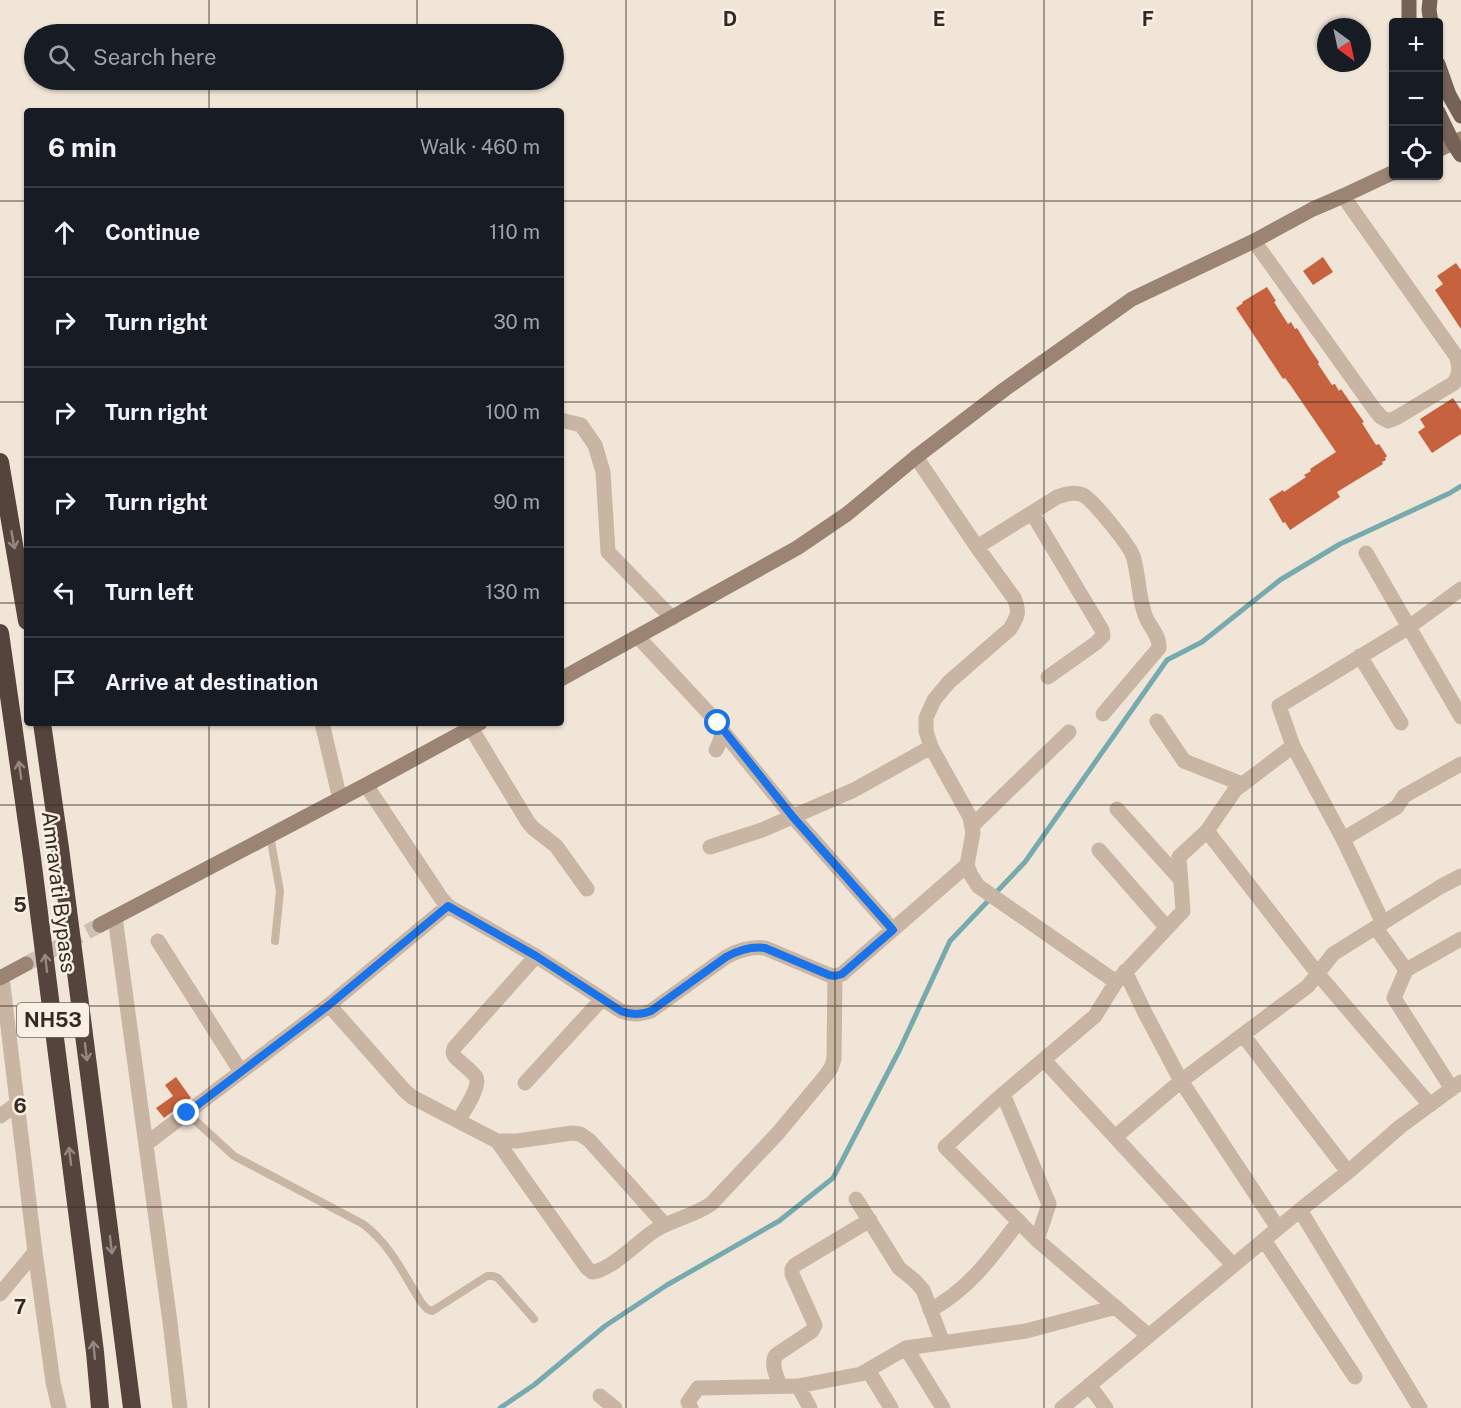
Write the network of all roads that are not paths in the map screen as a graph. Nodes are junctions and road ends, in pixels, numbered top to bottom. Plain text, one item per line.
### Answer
1 (1409, 0) edge
2 (1430, 0) edge
3 (1409, 18) edge
4 (1430, 18) edge
5 (1441, 72) edge
6 (1461, 116) edge
7 (1443, 120) edge
8 (1458, 146) edge
9 (1443, 149) edge
10 (1389, 174) edge
11 (1344, 196) junction
12 (1254, 241) junction
13 (564, 421) edge
14 (916, 457) junction
15 (0, 462) edge
16 (1032, 513) junction
17 (977, 547) junction
18 (1366, 554) dead end
19 (1461, 589) edge
20 (24, 603) edge
21 (672, 618) junction
22 (1409, 627) junction
23 (0, 633) edge
24 (638, 637) junction
25 (1360, 656) junction
26 (564, 677) edge
27 (1048, 677) dead end
28 (1102, 714) dead end
29 (1461, 717) edge
30 (1157, 721) dead end
31 (1401, 723) dead end
32 (42, 726) edge
33 (323, 726) edge
34 (475, 726) edge
35 (721, 729) junction
36 (1069, 732) dead end
37 (1293, 746) junction
38 (931, 747) junction
39 (716, 750) dead end
40 (1461, 764) edge
41 (1242, 784) junction
42 (366, 785) junction
43 (340, 799) junction
44 (1117, 809) dead end
45 (793, 817) junction
46 (972, 826) junction
47 (1206, 831) junction
48 (270, 836) junction
49 (1343, 839) junction
50 (710, 847) dead end
51 (1099, 850) dead end
52 (967, 865) junction
53 (1461, 876) edge
54 (1180, 880) junction
55 (587, 889) dead end
56 (448, 906) junction
57 (115, 917) junction
58 (100, 925) tunnel mouth
59 (1380, 925) junction
60 (1167, 928) junction
61 (893, 930) junction
62 (1461, 939) edge
63 (158, 941) dead end
64 (275, 942) dead end
65 (536, 956) junction
66 (26, 964) tunnel mouth
67 (1406, 970) junction
68 (1318, 974) junction
69 (835, 976) junction
70 (1, 977) edge
71 (1120, 977) junction
72 (602, 999) junction
73 (329, 1005) junction
74 (1244, 1035) junction
75 (1044, 1060) junction
76 (241, 1072) junction
77 (1181, 1081) junction
78 (525, 1083) dead end
79 (1456, 1085) edge
80 (1003, 1094) junction
81 (17, 1104) junction
82 (1430, 1105) junction
83 (187, 1113) junction
84 (0, 1116) edge
85 (458, 1121) junction
86 (1115, 1137) junction
87 (497, 1141) junction
88 (146, 1144) junction
89 (1348, 1172) junction
90 (856, 1199) dead end
91 (1300, 1210) junction
92 (870, 1220) junction
93 (1019, 1221) junction
94 (665, 1225) junction
95 (1278, 1228) junction
96 (1037, 1240) junction
97 (1264, 1240) junction
98 (35, 1252) junction
99 (1233, 1265) junction
100 (0, 1294) edge
101 (1116, 1307) junction
102 (930, 1310) junction
103 (534, 1319) dead end
104 (1149, 1336) junction
105 (943, 1343) junction
106 (906, 1348) junction
107 (868, 1370) junction
108 (1355, 1377) dead end
109 (1089, 1385) junction
110 (780, 1386) junction
111 (798, 1386) junction
112 (600, 1396) dead end
113 (686, 1406) edge
114 (59, 1408) edge
115 (100, 1408) edge
116 (132, 1408) edge
117 (180, 1408) edge
118 (615, 1408) edge
119 (810, 1408) edge
120 (891, 1408) edge
121 (943, 1408) edge
122 (1062, 1408) edge
123 (1106, 1408) edge
124 (1420, 1408) edge

1 - 3 main road
2 - 4 main road
5 - 6 main road
7 - 8 main road
8 - 9 street
10 - 11 street
11 - 12 street
11 - 12 street
12 - 14 street
13 - 21 street
14 - 17 street
14 - 21 street
15 -> 20 highway
16 - 17 street
16 - 27 street
16 - 28 street
17 - 38 street
18 - 22 street
19 - 22 street
21 - 24 street
22 - 25 street
22 - 29 street
115 -> 23 highway, Amravati Bypass / NH53
24 - 26 street
24 - 35 street
25 - 31 street
25 - 37 street
30 - 41 street
32 -> 116 highway, Amravati Bypass / NH53
33 - 43 street
34 - 42 street
34 - 55 street
35 - 39 street
35 - 45 street
36 - 46 street
37 - 41 street
37 - 49 street
38 - 45 street
38 - 46 street
40 - 49 street
41 - 47 street
42 - 43 street
42 - 56 street
43 - 48 street
44 - 54 street
45 - 50 street
45 - 61 street
46 - 52 street
47 - 54 street
47 - 68 street
48 - 57 street
48 - 64 lane
49 - 59 street
51 - 60 street
52 - 61 street
52 - 71 street
53 - 59 street
54 - 60 street
56 - 65 street
56 - 73 street
57 - 58 street
57 - 88 street
59 - 67 street
59 - 68 street
60 - 71 street
61 - 69 street
62 - 67 street
63 - 76 street
65 - 72 street
65 - 85 street
66 - 70 street
67 - 79 street
68 - 74 street
68 - 82 street
69 - 72 street
69 - 94 street
70 - 81 street
71 - 75 street
71 - 77 street
72 - 78 street
73 - 76 street
73 - 85 street
74 - 77 street
74 - 89 street
75 - 80 street
75 - 86 street
76 - 83 street
77 - 86 street
77 - 95 street
79 - 82 street
80 - 93 street
80 - 96 street
81 - 84 street
81 - 98 street
82 - 89 street
83 - 88 street
83 - 103 lane
85 - 87 street
86 - 99 street
87 - 94 street
87 - 94 street
88 - 117 street
89 - 91 street
90 - 92 street
91 - 95 street
91 - 124 street
92 - 102 street
92 - 110 street
93 - 96 street
93 - 102 street
95 - 97 street
96 - 101 street
97 - 99 street
97 - 108 street
98 - 100 street
98 - 114 street
99 - 104 street
101 - 104 street
101 - 105 street
102 - 105 street
104 - 109 street
105 - 106 street
106 - 107 street
106 - 121 street
107 - 111 street
107 - 120 street
109 - 122 street
109 - 123 street
110 - 111 street
110 - 113 street
111 - 119 street
112 - 118 street

